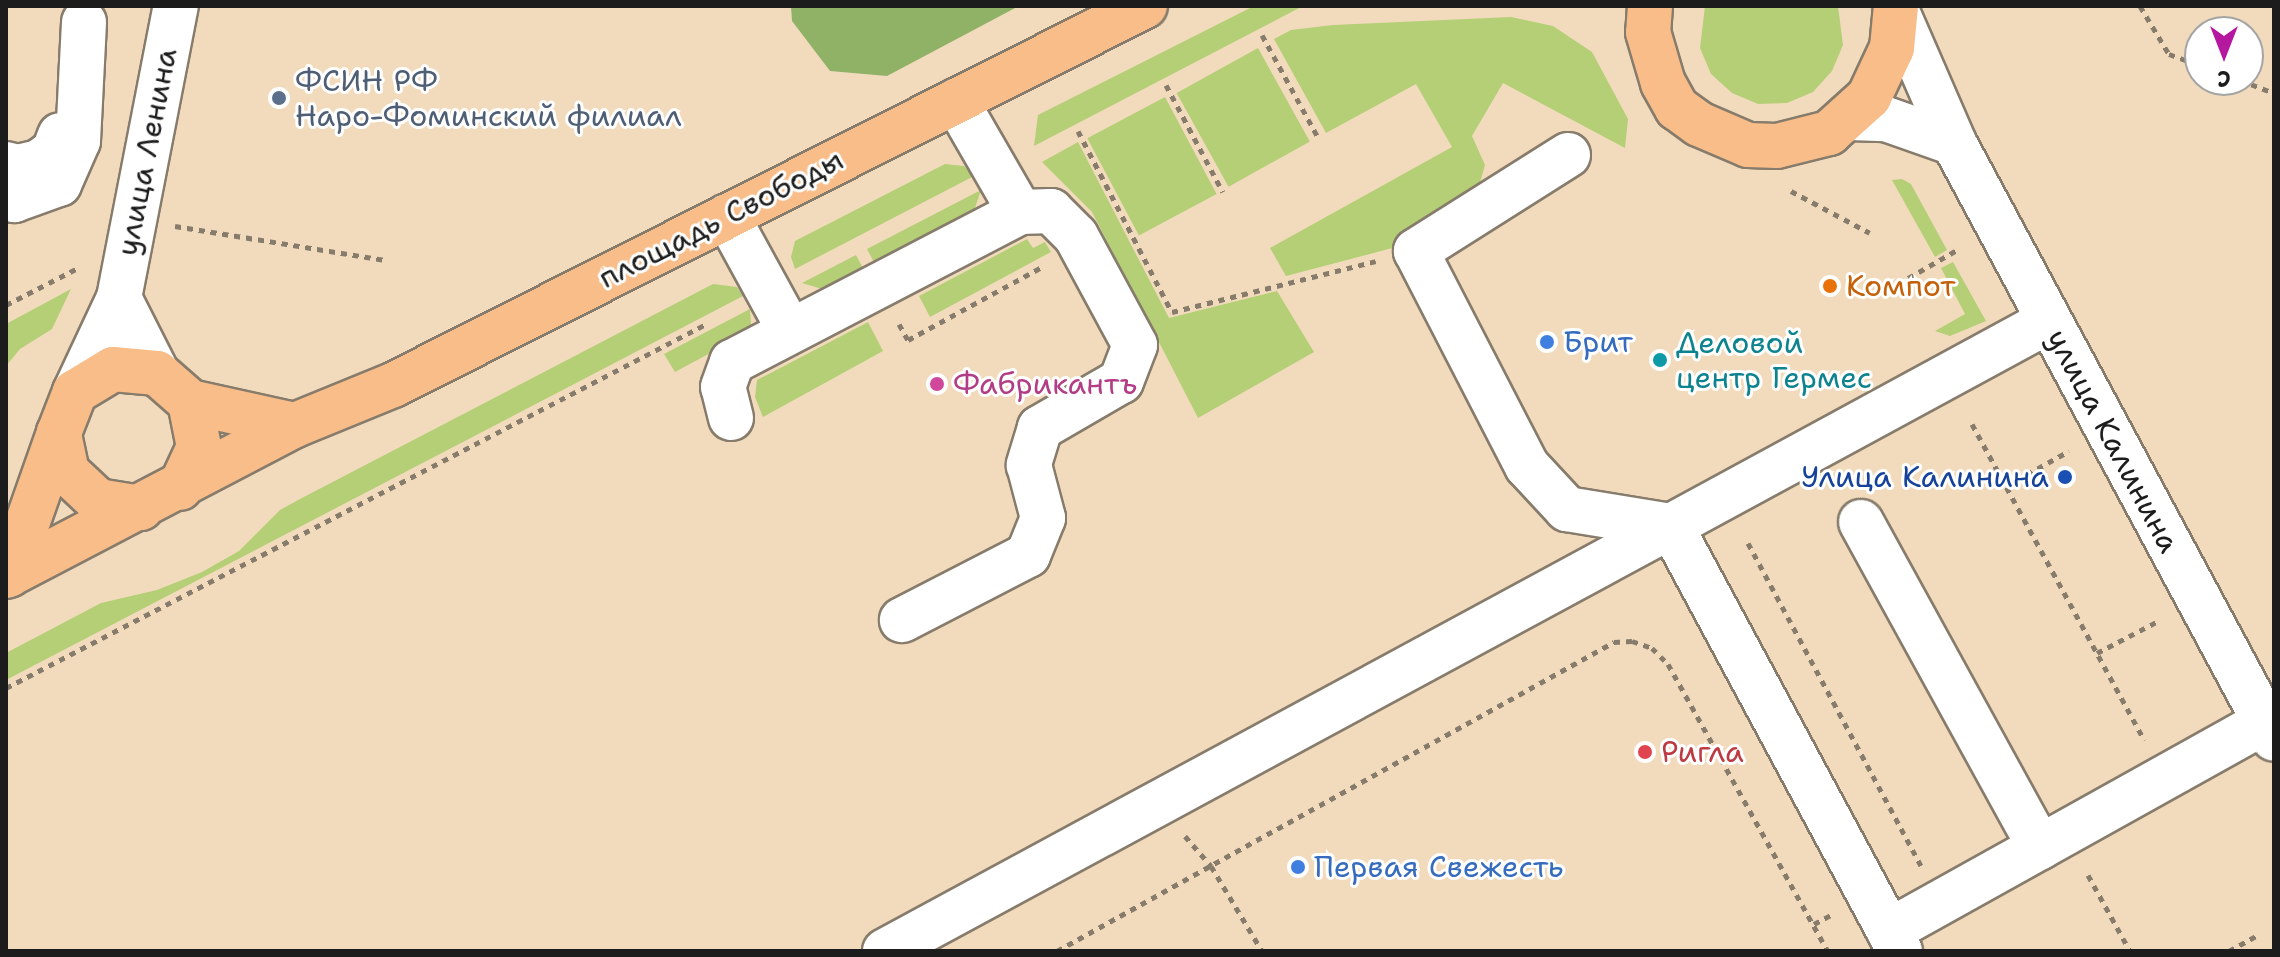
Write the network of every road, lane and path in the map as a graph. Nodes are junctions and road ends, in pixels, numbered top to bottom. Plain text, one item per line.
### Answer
1 (176, 6) edge
2 (1145, 6) edge
3 (2140, 6) edge
4 (1897, 10) edge
5 (84, 14) edge
6 (1638, 15) edge
7 (1262, 35) dead end
8 (2184, 59) edge
9 (1166, 85) dead end
10 (956, 101) junction
11 (1850, 118) junction
12 (1078, 131) dead end
13 (1319, 139) dead end
14 (1954, 143) junction
15 (1568, 155) dead end
16 (6, 164) edge
17 (1791, 191) dead end
18 (1223, 192) dead end
19 (6, 197) edge
20 (1020, 212) junction
21 (727, 216) junction
22 (170, 225) dead end
23 (1870, 233) dead end
24 (1957, 250) dead end
25 (1416, 251) junction
26 (385, 260) dead end
27 (1047, 264) dead end
28 (81, 266) dead end
29 (1898, 284) dead end
30 (119, 298) junction
31 (6, 305) edge
32 (893, 311) dead end
33 (719, 317) dead end
34 (2049, 321) junction
35 (790, 331) junction
36 (157, 373) junction
37 (75, 392) junction
38 (190, 402) junction
39 (731, 418) dead end
40 (1972, 424) dead end
41 (295, 425) junction
42 (59, 433) junction
43 (2069, 451) dead end
44 (2006, 486) junction
45 (180, 488) junction
46 (141, 508) junction
47 (1861, 522) dead end
48 (1671, 526) junction
49 (1748, 543) dead end
50 (7, 576) edge
51 (2162, 619) dead end
52 (902, 620) dead end
53 (2097, 653) junction
54 (6, 688) edge
55 (2271, 731) edge
56 (2148, 747) dead end
57 (1157, 804) junction
58 (2040, 847) junction
59 (1211, 866) junction
60 (1921, 867) dead end
61 (2088, 875) dead end
62 (2258, 935) dead end
63 (1894, 941) edge
64 (885, 951) edge
65 (1057, 951) edge
66 (1262, 951) edge
67 (1828, 951) edge
68 (2130, 951) edge
69 (2229, 951) edge

1 - 30 street, улица Ленина
2 - 10 main road, площадь Свободы
3 - 8 path
4 - 11 main road
4 - 14 street, улица Калинина
5 - 16 street
5 - 19 street
6 - 11 main road
7 - 13 path
9 - 18 path
10 - 20 street
10 - 21 main road, площадь Свободы
11 - 14 street
12 - 25 path
14 - 34 street, улица Калинина
15 - 25 street
17 - 23 path
20 - 35 street
20 - 52 street
21 - 35 street
21 - 41 main road, площадь Свободы
22 - 26 path
24 - 29 path
25 - 48 street
27 - 32 path
28 - 31 path
30 - 36 street, улица Ленина
30 - 37 street, улица Ленина
33 - 54 path
34 - 48 street
34 - 55 street, улица Калинина
35 - 39 street
36 - 37 main road
36 - 38 main road
37 - 42 main road, площадь Свободы
38 - 41 main road
38 - 45 main road
40 - 44 path
41 - 45 main road, площадь Свободы
42 - 46 main road
42 - 50 main road, площадь Свободы
43 - 44 path
44 - 53 path
45 - 46 main road, площадь Свободы
46 - 50 main road, площадь Свободы
47 - 58 street
48 - 57 street
48 - 63 street
49 - 60 path
51 - 53 path
53 - 56 path
55 - 58 street
57 - 59 path
57 - 64 street
58 - 63 street
59 - 65 path
59 - 66 path
59 - 67 path
61 - 68 path
62 - 69 path

